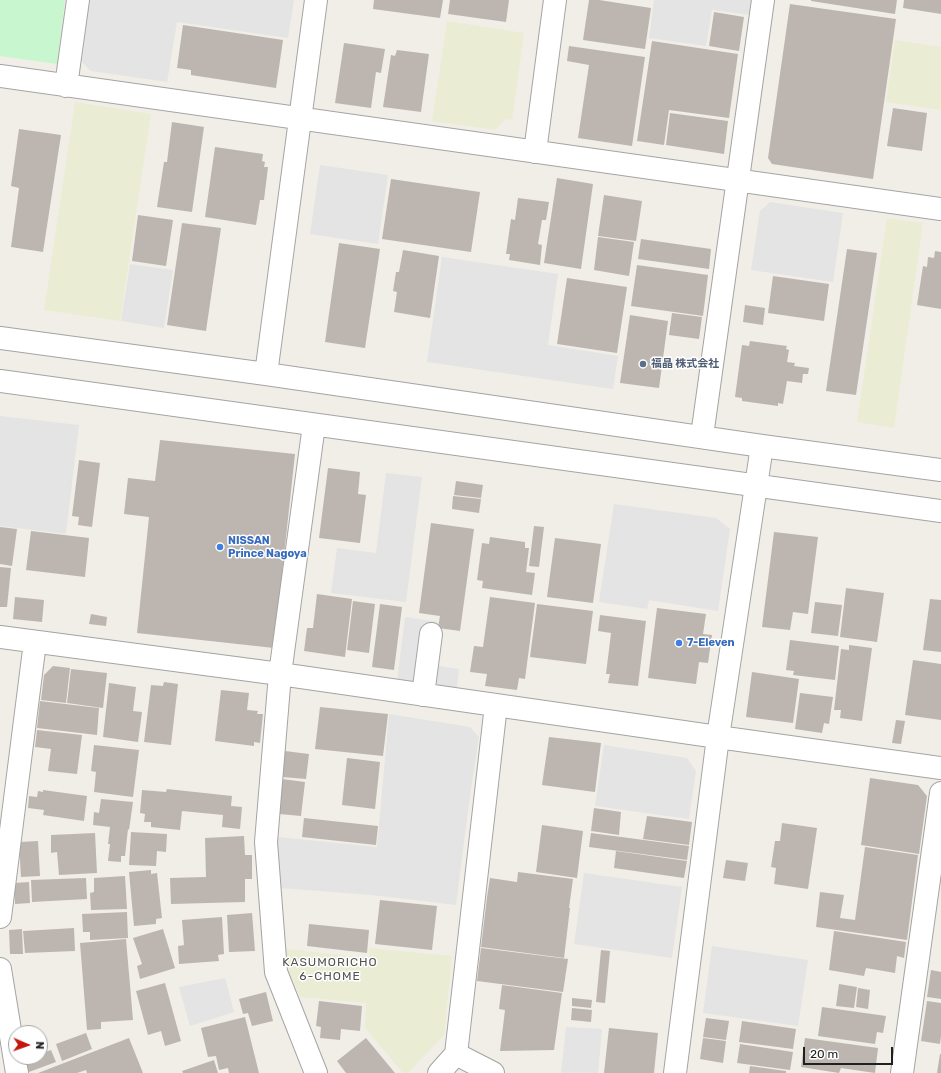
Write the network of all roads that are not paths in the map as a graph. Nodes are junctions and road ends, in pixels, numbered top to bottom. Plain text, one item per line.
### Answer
1 (78, 0) edge
2 (316, 0) edge
3 (555, 0) edge
4 (763, 0) edge
5 (0, 76) edge
6 (66, 86) junction
7 (300, 118) junction
8 (536, 152) junction
9 (738, 180) junction
10 (941, 209) edge
11 (0, 338) edge
12 (266, 374) junction
13 (0, 381) edge
14 (314, 424) junction
15 (702, 436) junction
16 (762, 446) junction
17 (941, 470) edge
18 (757, 485) junction
19 (941, 511) edge
20 (431, 634) dead end
21 (0, 637) edge
22 (35, 642) junction
23 (280, 674) junction
24 (423, 695) junction
25 (496, 705) junction
26 (718, 737) junction
27 (941, 768) edge
28 (941, 793) edge
29 (0, 917) edge
30 (0, 969) edge
31 (456, 1054) junction
32 (17, 1073) edge
33 (316, 1073) edge
34 (439, 1073) edge
35 (493, 1073) edge
36 (675, 1073) edge
37 (902, 1073) edge

1 - 6 street
2 - 7 street
3 - 8 street
4 - 9 street
5 - 6 street
6 - 7 street
7 - 8 street
7 - 12 street
8 - 9 street
9 - 10 street
9 - 15 street
11 - 12 street
12 - 15 street
13 - 14 street
14 - 18 street
14 - 23 street
15 - 16 street
16 - 17 street
16 - 18 street
18 - 19 street
18 - 26 street
20 - 24 street
21 - 22 street
22 - 23 street
22 - 29 street
23 - 24 street
23 - 33 street
24 - 25 street
25 - 26 street
25 - 31 street
26 - 27 street
26 - 36 street
28 - 37 street
30 - 32 street
31 - 34 street
31 - 35 street

